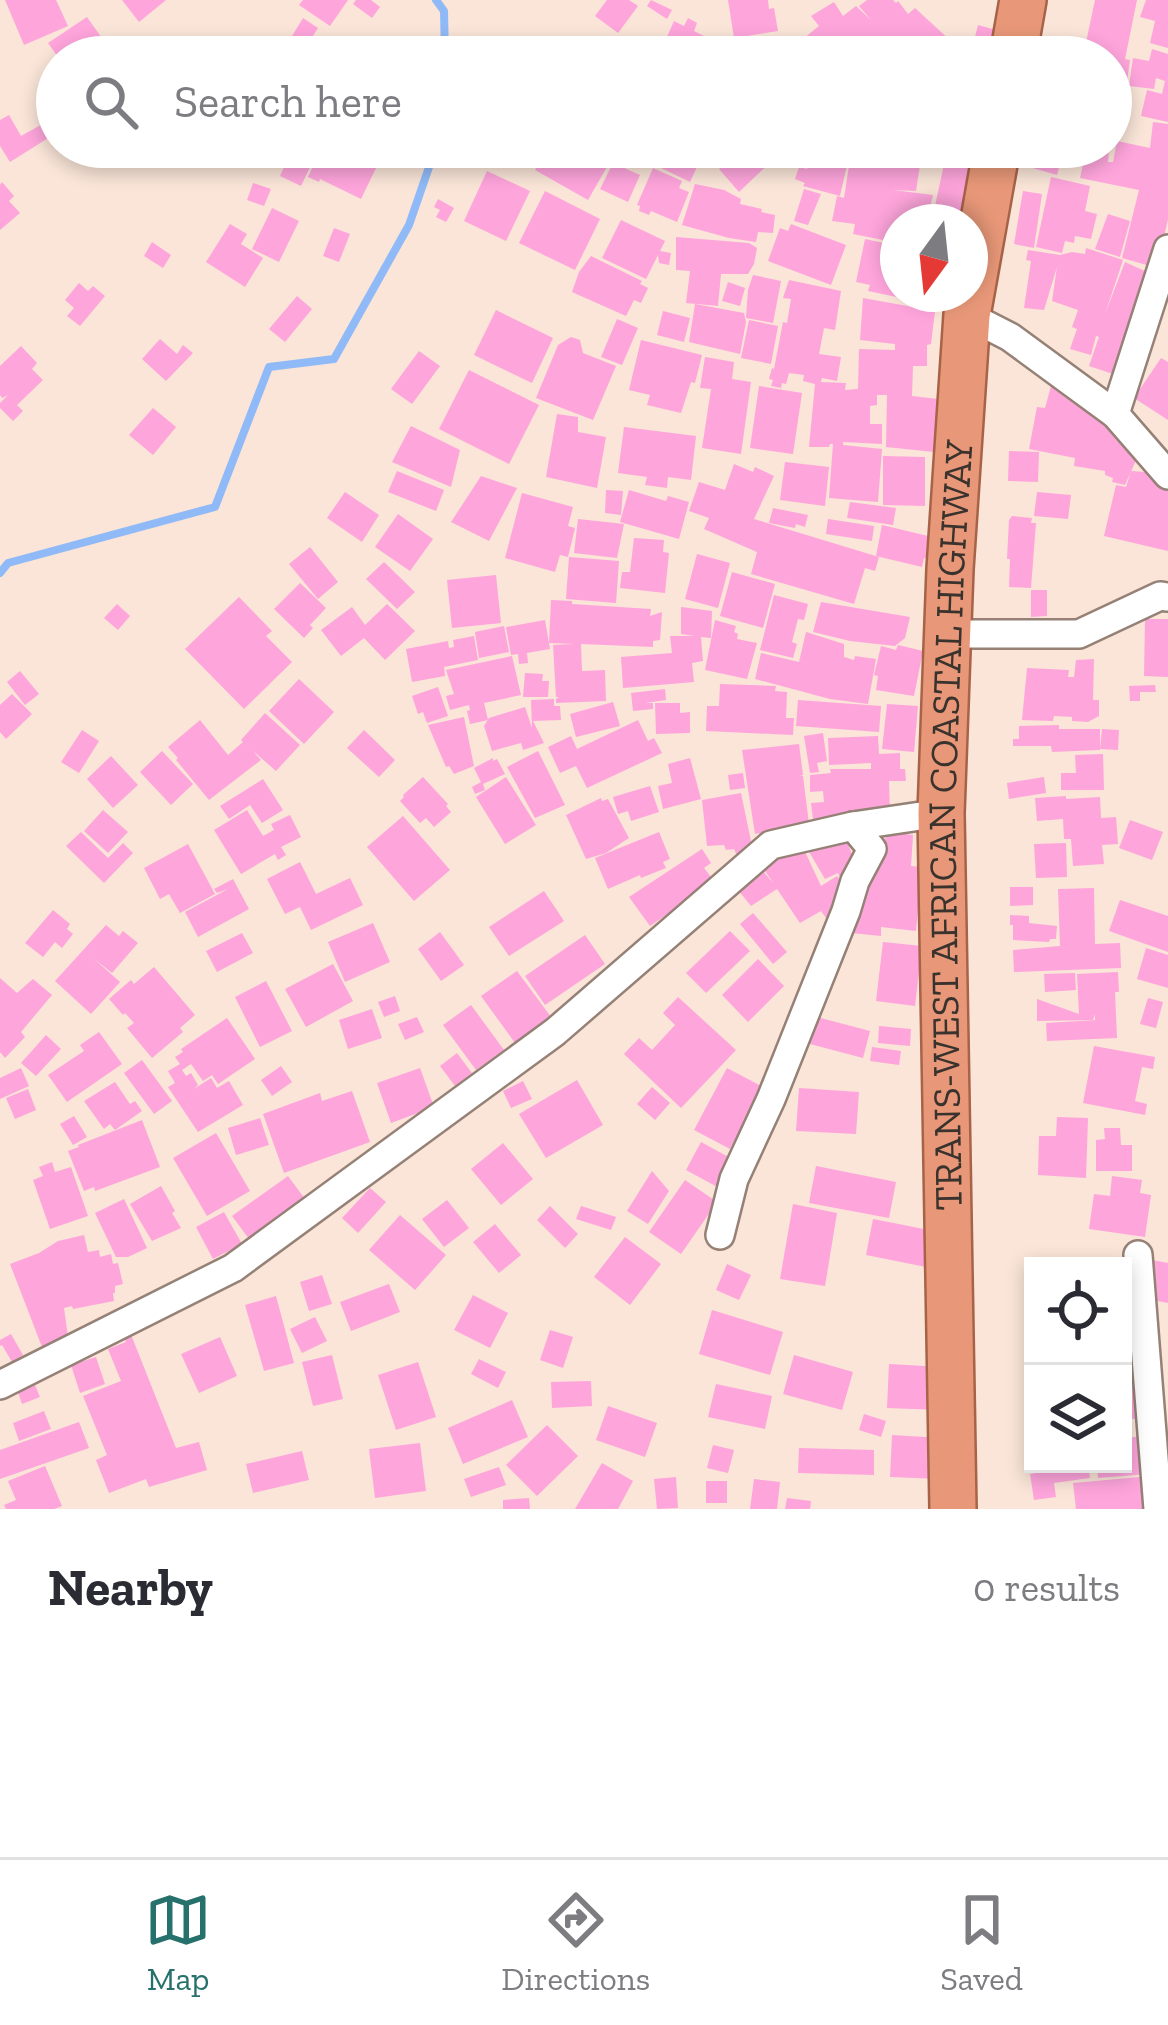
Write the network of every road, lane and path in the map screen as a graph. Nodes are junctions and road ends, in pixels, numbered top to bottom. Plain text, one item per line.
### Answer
1 (1023, 0) edge
2 (1017, 36) edge
3 (993, 168) edge
4 (1168, 249) edge
5 (967, 315) junction
6 (1115, 414) junction
7 (1168, 475) edge
8 (1168, 597) edge
9 (948, 634) junction
10 (941, 813) junction
11 (853, 826) junction
12 (720, 1235) dead end
13 (1138, 1255) dead end
14 (0, 1385) edge
15 (953, 1509) edge
16 (1158, 1509) edge

1 - 2 highway
3 - 5 highway, TRANS-WEST AFRICAN COASTAL HIGHWAY
4 - 6 street
5 - 6 street
5 - 9 highway, TRANS-WEST AFRICAN COASTAL HIGHWAY
6 - 7 street
8 - 9 street
9 - 10 highway, TRANS-WEST AFRICAN COASTAL HIGHWAY
10 - 11 street
10 - 15 highway, TRANS-WEST AFRICAN COASTAL HIGHWAY
11 - 12 street
11 - 14 street
13 - 16 street

